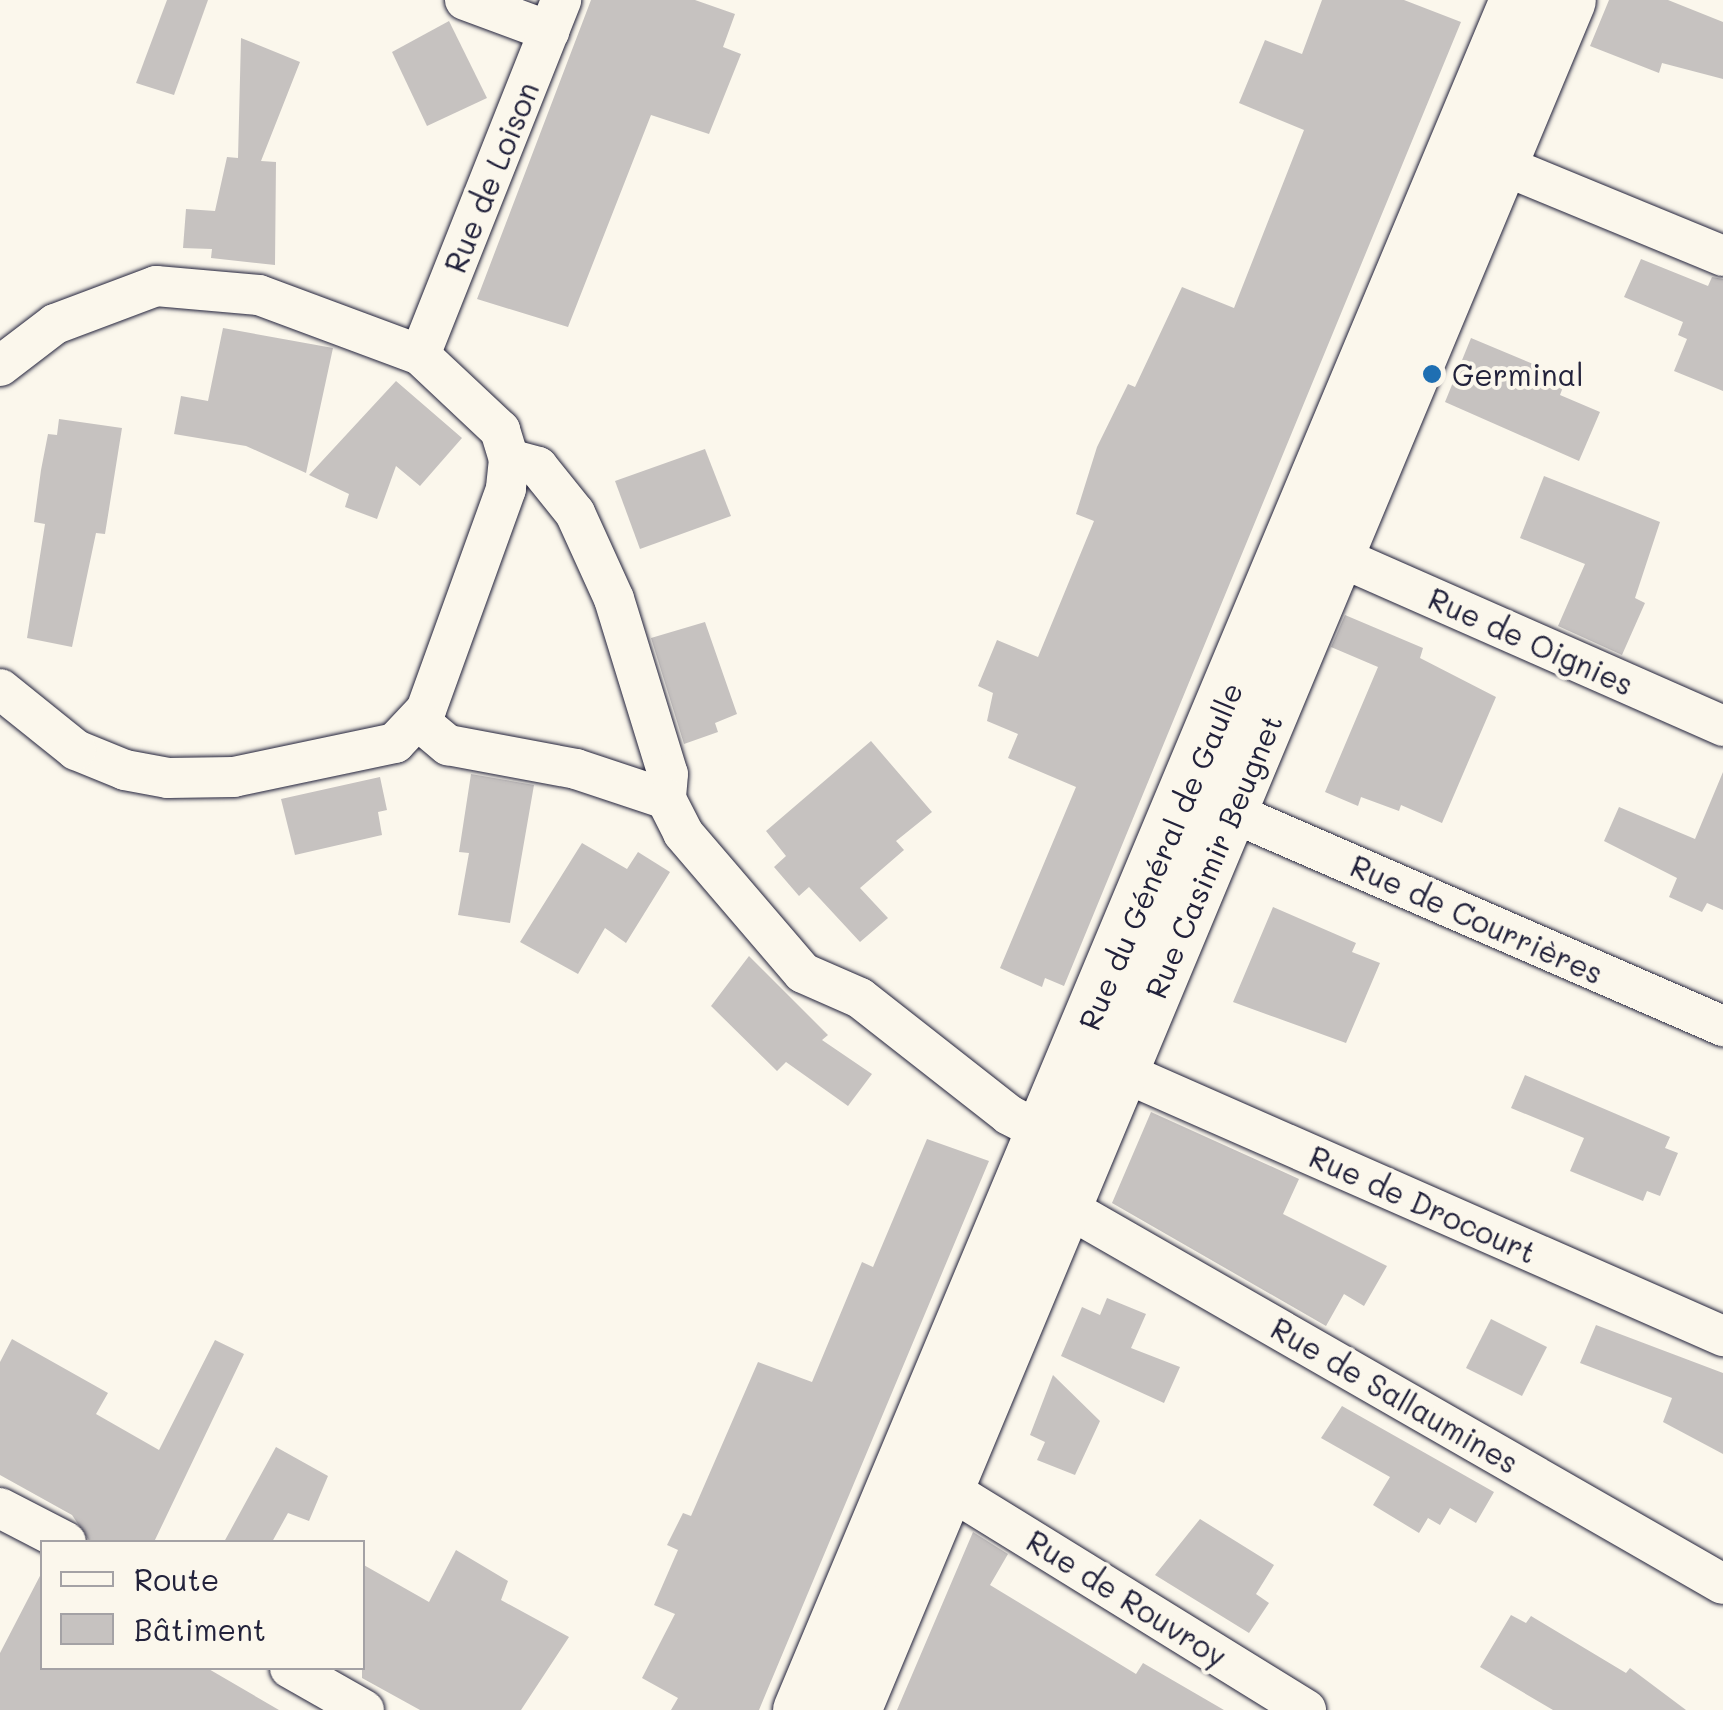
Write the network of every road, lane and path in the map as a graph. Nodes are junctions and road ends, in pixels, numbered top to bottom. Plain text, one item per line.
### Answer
1 (466, 0) edge
2 (1516, 0) edge
3 (1568, 0) edge
4 (556, 15) edge
5 (1500, 164) junction
6 (1723, 256) edge
7 (420, 355) junction
8 (0, 366) edge
9 (509, 458) junction
10 (1338, 556) junction
11 (0, 689) edge
12 (419, 720) junction
13 (1723, 726) edge
14 (666, 799) junction
15 (1231, 812) junction
16 (1723, 1026) edge
17 (1123, 1072) junction
18 (1044, 1133) junction
19 (1066, 1207) junction
20 (1723, 1336) edge
21 (946, 1488) junction
22 (0, 1508) edge
23 (62, 1540) edge
24 (1723, 1584) edge
25 (294, 1670) edge
26 (364, 1710) edge
27 (800, 1710) edge
28 (853, 1710) edge
29 (1306, 1710) edge

1 - 4 street
2 - 18 main road, Rue du Général de Gaulle
3 - 5 main road, Rue Casimir Beugnet
4 - 7 street, Rue de Loison
5 - 6 street
5 - 10 main road, Rue Casimir Beugnet
7 - 8 street
7 - 9 street
9 - 12 street
9 - 14 street
10 - 13 street, Rue de Oignies
10 - 15 main road, Rue Casimir Beugnet
11 - 12 street
12 - 14 street
14 - 18 street
15 - 16 street, Rue de Courrières
15 - 17 main road, Rue Casimir Beugnet
17 - 19 main road, Rue Casimir Beugnet
17 - 20 street, Rue de Drocourt
18 - 27 main road, Rue du Général de Gaulle
19 - 21 main road, Rue Casimir Beugnet
19 - 24 street, Rue de Sallaumines
21 - 28 main road, Rue Casimir Beugnet
21 - 29 street, Rue de Rouvroy
22 - 23 street
25 - 26 street

